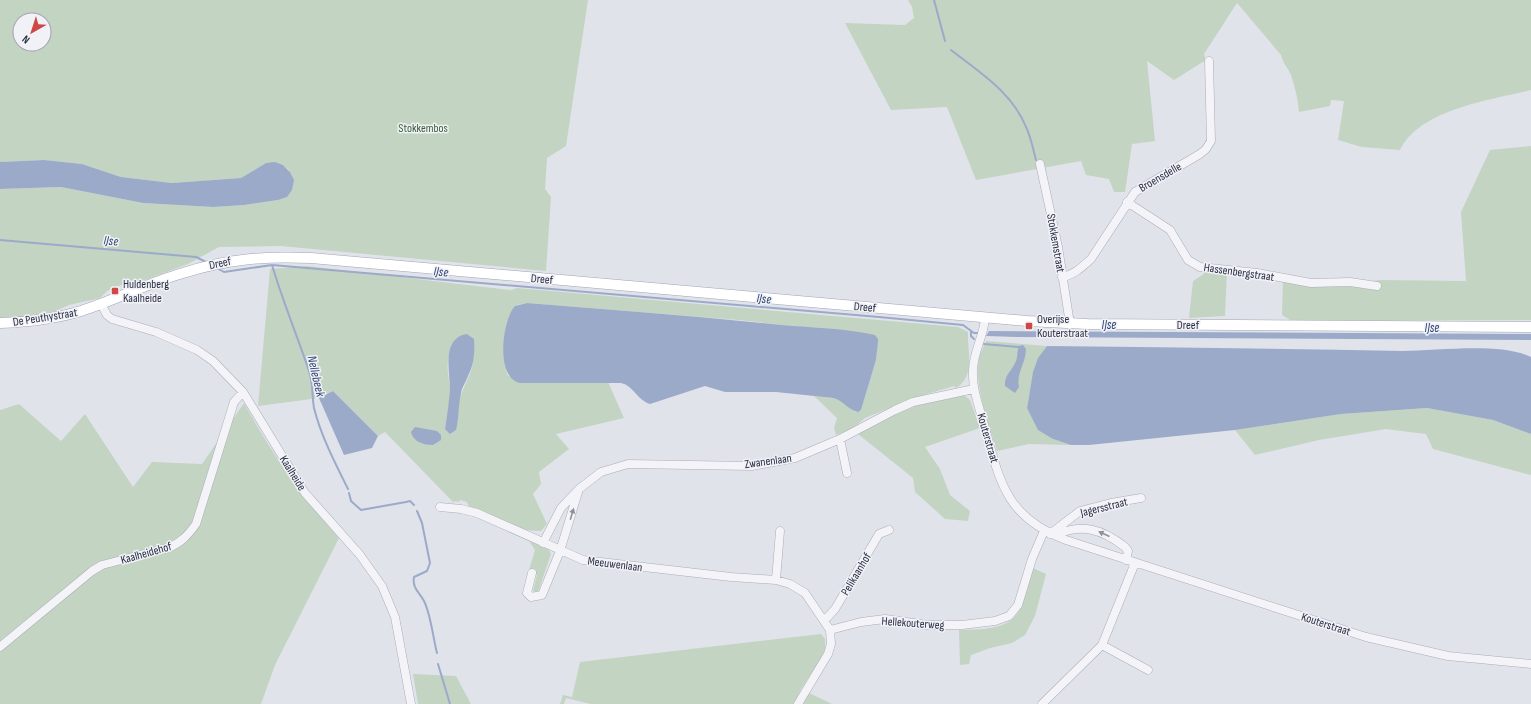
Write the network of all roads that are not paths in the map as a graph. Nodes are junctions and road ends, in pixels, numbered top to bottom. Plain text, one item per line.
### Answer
1 (1210, 61) dead end
2 (1040, 164) dead end
3 (1127, 202) junction
4 (202, 267) joint
5 (1062, 277) junction
6 (1377, 286) dead end
7 (101, 304) junction
8 (985, 318) junction
9 (0, 323) edge
10 (1070, 324) junction
11 (1531, 327) edge
12 (974, 389) junction
13 (243, 392) junction
14 (840, 439) junction
15 (847, 473) dead end
16 (579, 489) junction
17 (1141, 498) dead end
18 (440, 507) dead end
19 (889, 530) dead end
20 (780, 531) dead end
21 (1050, 533) junction
22 (542, 543) junction
23 (560, 551) junction
24 (1126, 560) junction
25 (1135, 563) junction
26 (532, 573) dead end
27 (776, 580) junction
28 (824, 621) junction
29 (830, 630) junction
30 (1102, 645) junction
31 (0, 647) edge
32 (1531, 664) edge
33 (1148, 670) dead end
34 (411, 704) edge
35 (798, 704) edge
36 (1042, 704) edge

1 - 3 street, Broensdelle
2 - 5 street, Stokkemstraat
3 - 5 street, Broensdelle
3 - 6 street, Hassenbergstraat
4 - 7 main road, De Peuthystraat
4 - 8 main road, Dreef
5 - 10 street, Stokkemstraat
7 - 9 main road, De Peuthystraat
7 - 13 street, Kaalheide
8 - 10 main road, Dreef
8 - 12 street, Kouterstraat
10 - 11 main road, Dreef
12 - 14 street, Zwanenlaan
12 - 21 street, Kouterstraat
13 - 31 street, Kaalheidehof
13 - 34 street, Kaalheide
14 - 15 street
14 - 16 street, Zwanenlaan
16 - 22 street, Zwanenlaan
23 -> 16 street
17 - 21 street, Jagersstraat
18 - 22 street, Meeuwenlaan
19 - 28 street, Pelikaanhof
20 - 27 street
21 - 24 street, Kouterstraat
24 -> 21 street
21 - 29 street, Hellekouterweg
22 - 23 street, Meeuwenlaan
23 - 26 street
23 - 27 street, Meeuwenlaan
24 - 25 street, Kouterstraat
25 - 30 street
25 - 32 street, Kouterstraat
27 - 28 street, Meeuwenlaan
28 - 29 street, Meeuwenlaan
29 - 35 street
30 - 33 street
30 - 36 street

